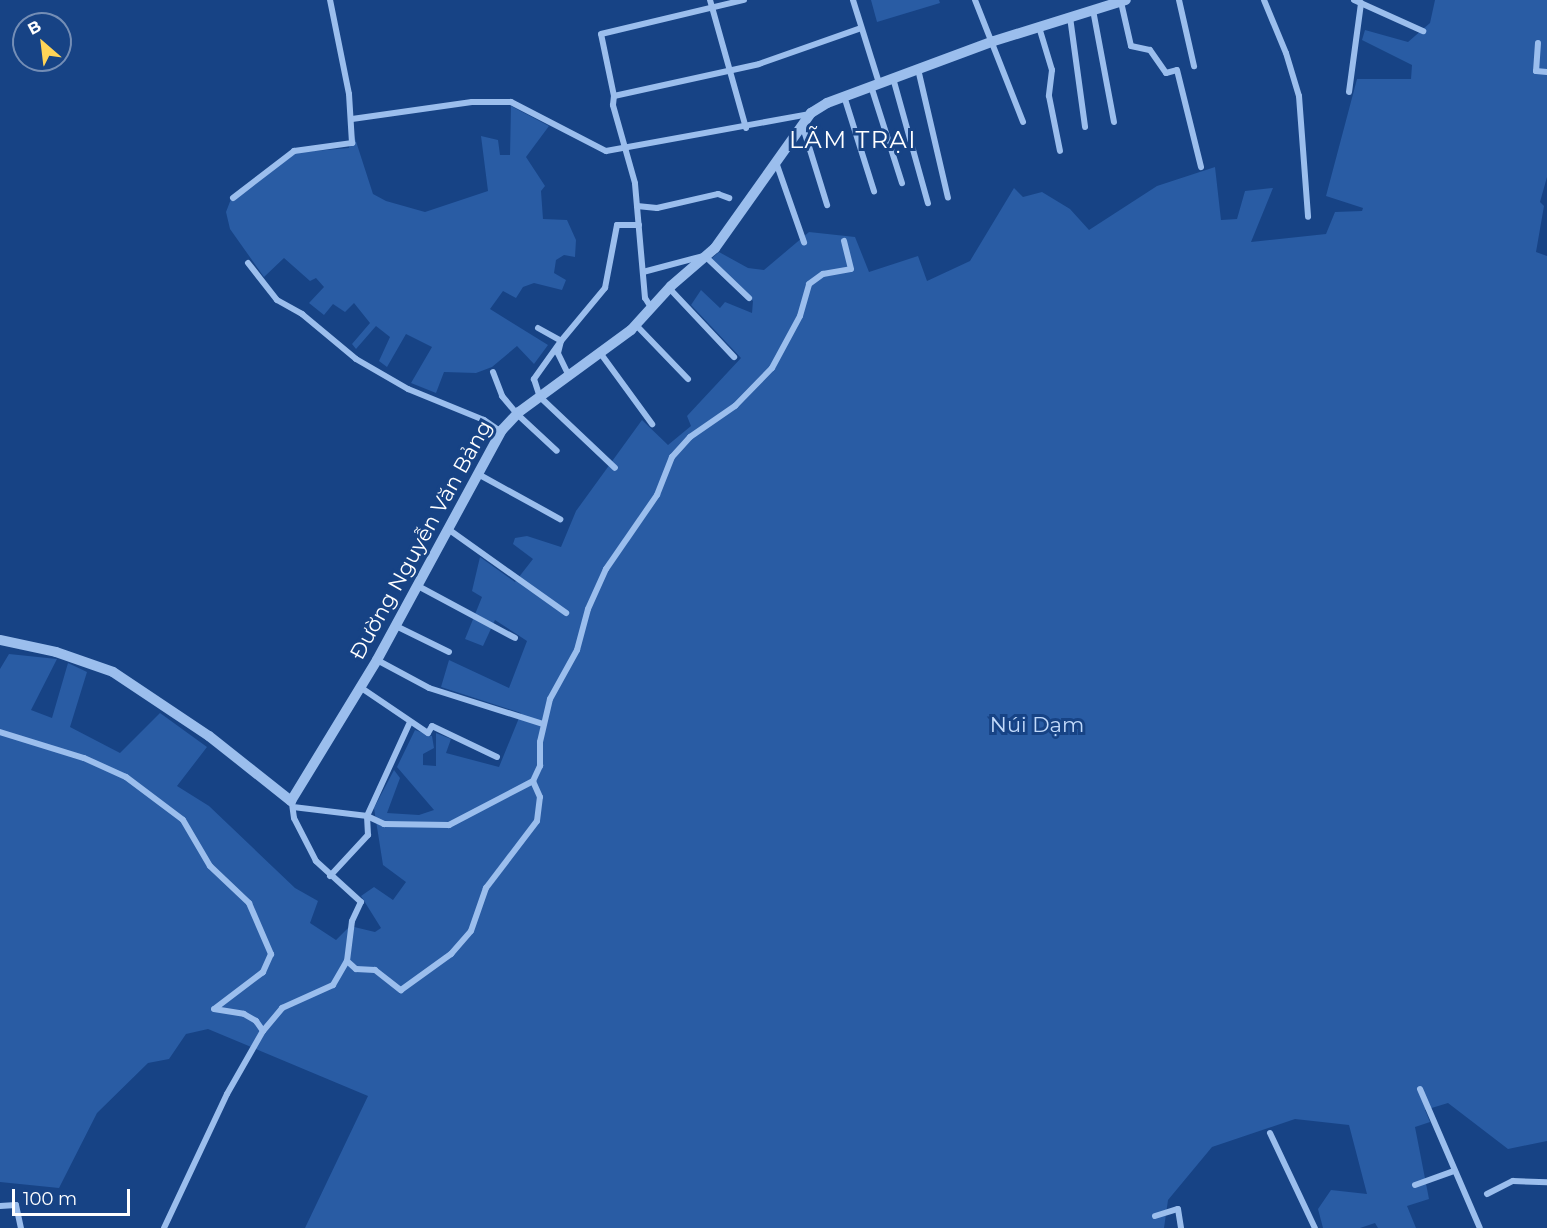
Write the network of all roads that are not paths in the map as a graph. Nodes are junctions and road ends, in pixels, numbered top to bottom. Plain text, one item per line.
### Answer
1 (330, 0) edge
2 (710, 0) edge
3 (744, 0) edge
4 (853, 0) edge
5 (975, 0) edge
6 (1179, 0) edge
7 (1264, 0) edge
8 (1354, 0) edge
9 (1124, 1) edge
10 (1361, 3) junction
11 (713, 10) junction
12 (1093, 10) junction
13 (1070, 17) junction
14 (1039, 27) junction
15 (861, 28) junction
16 (1423, 31) dead end
17 (994, 41) junction
18 (1538, 43) dead end
19 (1194, 66) dead end
20 (918, 69) junction
21 (730, 70) junction
22 (1547, 72) edge
23 (893, 78) junction
24 (875, 85) junction
25 (1349, 92) dead end
26 (614, 96) junction
27 (844, 96) junction
28 (811, 114) junction
29 (352, 118) junction
30 (1023, 122) dead end
31 (1113, 122) dead end
32 (802, 124) junction
33 (1085, 127) dead end
34 (746, 128) junction
35 (627, 148) junction
36 (1060, 151) dead end
37 (777, 165) junction
38 (1201, 167) dead end
39 (902, 183) dead end
40 (874, 191) dead end
41 (233, 198) dead end
42 (729, 198) dead end
43 (948, 198) dead end
44 (928, 203) dead end
45 (637, 206) junction
46 (827, 206) dead end
47 (1308, 217) dead end
48 (639, 225) junction
49 (844, 241) dead end
50 (804, 242) dead end
51 (706, 255) junction
52 (248, 263) dead end
53 (643, 272) junction
54 (669, 288) junction
55 (749, 298) dead end
56 (652, 309) junction
57 (636, 325) junction
58 (538, 328) dead end
59 (561, 341) junction
60 (601, 354) junction
61 (734, 357) dead end
62 (493, 372) dead end
63 (569, 377) junction
64 (688, 380) dead end
65 (540, 397) junction
66 (517, 414) junction
67 (652, 424) dead end
68 (501, 432) junction
69 (557, 451) dead end
70 (615, 468) dead end
71 (478, 474) junction
72 (560, 519) dead end
73 (448, 529) junction
74 (418, 586) junction
75 (566, 613) dead end
76 (396, 626) junction
77 (515, 638) dead end
78 (0, 640) edge
79 (449, 652) dead end
80 (377, 660) junction
81 (360, 687) junction
82 (410, 722) junction
83 (543, 724) junction
84 (0, 732) edge
85 (496, 757) dead end
86 (532, 781) junction
87 (292, 804) junction
88 (366, 816) junction
89 (330, 876) junction
90 (347, 961) junction
91 (263, 1031) junction
92 (1420, 1089) dead end
93 (1270, 1133) dead end
94 (1454, 1171) junction
95 (1547, 1182) edge
96 (1415, 1185) dead end
97 (1487, 1194) dead end
98 (0, 1206) edge
99 (1155, 1216) dead end
100 (21, 1228) edge
101 (164, 1228) edge
102 (1181, 1228) edge
103 (1315, 1228) edge
104 (1480, 1228) edge

1 - 29 street
2 - 11 street
3 - 11 street
4 - 15 street
5 - 17 street
6 - 19 street
7 - 47 street
8 - 10 street
9 - 12 street, Đường Nguyễn Văn Bảng
9 - 38 street
10 - 16 street
10 - 25 street
11 - 21 street
11 - 26 street
12 - 13 street, Đường Nguyễn Văn Bảng
12 - 31 street
13 - 14 street, Đường Nguyễn Văn Bảng
13 - 33 street
14 - 17 street, Đường Nguyễn Văn Bảng
14 - 36 street
15 - 21 street
15 - 24 street
17 - 20 street, Đường Nguyễn Văn Bảng
17 - 30 street
18 - 22 street
20 - 23 street, Đường Nguyễn Văn Bảng
20 - 43 street
21 - 26 street
21 - 34 street
23 - 24 street, Đường Nguyễn Văn Bảng
23 - 44 street
24 - 27 street, Đường Nguyễn Văn Bảng
24 - 39 street
26 - 35 street
27 - 28 street, Đường Nguyễn Văn Bảng
27 - 40 street
28 - 32 street, Đường Nguyễn Văn Bảng
28 - 34 street
29 - 35 street
29 - 41 street
32 - 37 street, Đường Nguyễn Văn Bảng
32 - 46 street
34 - 35 street
35 - 45 street
37 - 50 street
37 - 51 street, Đường Nguyễn Văn Bảng
42 - 45 street
45 - 48 street
48 - 53 street
48 - 59 street
49 - 83 street
51 - 53 street
51 - 54 street, Đường Nguyễn Văn Bảng
51 - 55 street
52 - 68 street
53 - 56 street
54 - 56 street, Đường Nguyễn Văn Bảng
54 - 61 street
56 - 57 street, Đường Nguyễn Văn Bảng
57 - 60 street, Đường Nguyễn Văn Bảng
57 - 64 street
58 - 59 street
59 - 63 street
59 - 65 street
60 - 63 street, Đường Nguyễn Văn Bảng
60 - 67 street
62 - 66 street
63 - 65 street, Đường Nguyễn Văn Bảng
65 - 66 street, Đường Nguyễn Văn Bảng
65 - 70 street
66 - 68 street, Đường Nguyễn Văn Bảng
66 - 69 street
68 - 71 street, Đường Nguyễn Văn Bảng
71 - 72 street
71 - 73 street, Đường Nguyễn Văn Bảng
73 - 74 street, Đường Nguyễn Văn Bảng
73 - 75 street
74 - 76 street, Đường Nguyễn Văn Bảng
74 - 77 street
76 - 79 street
76 - 80 street, Đường Nguyễn Văn Bảng
78 - 87 street
80 - 81 street, Đường Nguyễn Văn Bảng
80 - 83 street
81 - 82 street
81 - 87 street, Đường Nguyễn Văn Bảng
82 - 85 street
82 - 88 street
83 - 86 street
84 - 91 street
86 - 88 street
86 - 90 street
87 - 88 street
87 - 89 street
88 - 89 street
89 - 90 street
90 - 91 street
91 - 101 street
92 - 94 street
93 - 103 street
94 - 96 street
94 - 104 street
95 - 97 street
98 - 100 street
99 - 102 street

